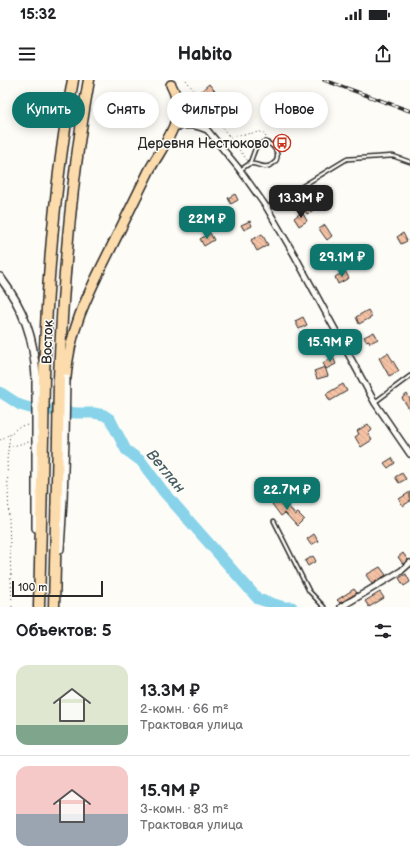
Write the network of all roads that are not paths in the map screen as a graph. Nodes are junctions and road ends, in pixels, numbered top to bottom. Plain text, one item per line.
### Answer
1 (73, 80) edge
2 (89, 80) edge
3 (169, 82) edge
4 (203, 128) edge
5 (208, 130) junction
6 (410, 162) edge
7 (249, 164) junction
8 (240, 170) junction
9 (267, 208) junction
10 (0, 278) edge
11 (410, 376) edge
12 (40, 377) junction
13 (63, 378) junction
14 (375, 403) junction
15 (410, 454) edge
16 (274, 521) dead end
17 (410, 564) edge
18 (39, 607) edge
19 (54, 607) edge
20 (324, 607) edge
21 (340, 607) edge

1 - 12 highway, Восток
2 - 13 highway, Восток
3 - 5 street
3 - 13 highway
4 - 5 street
5 - 8 street
6 - 9 lane
7 - 7 lane
7 - 8 lane
8 - 9 street
9 - 14 street
10 - 12 main road
11 - 14 lane
12 - 18 highway, Восток, bridge
13 - 19 highway, Восток, bridge
14 - 15 street
16 - 20 lane
17 - 21 street

